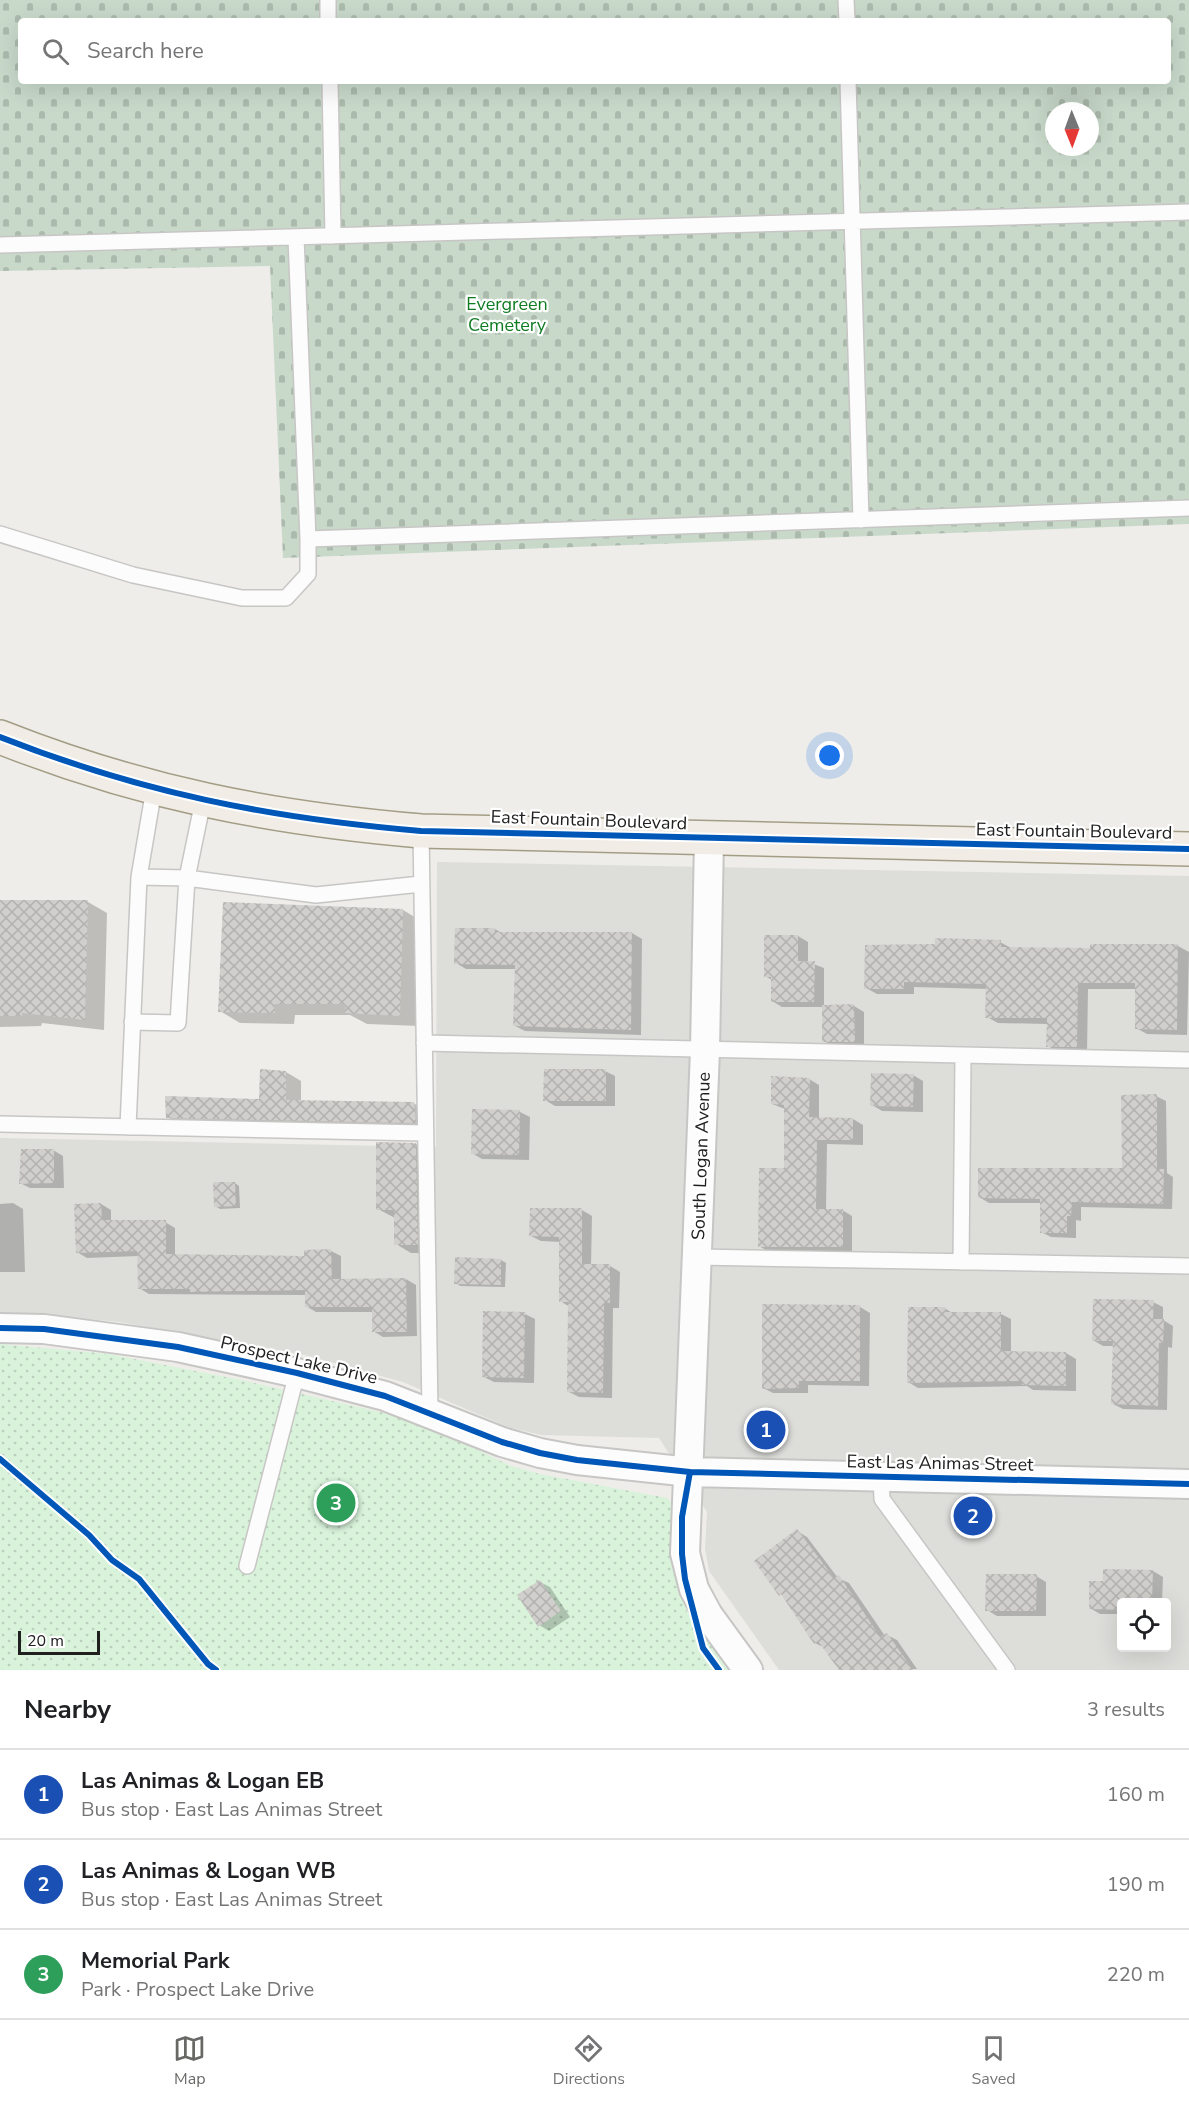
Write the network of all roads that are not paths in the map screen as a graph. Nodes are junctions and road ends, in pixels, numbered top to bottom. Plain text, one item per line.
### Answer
1 (328, 0) edge
2 (846, 0) edge
3 (328, 18) edge
4 (847, 18) edge
5 (330, 84) edge
6 (848, 84) edge
7 (1189, 212) edge
8 (852, 222) junction
9 (333, 236) junction
10 (296, 237) junction
11 (0, 245) edge
12 (1189, 508) edge
13 (861, 520) junction
14 (0, 534) edge
15 (308, 539) junction
16 (0, 737) edge
17 (154, 789) junction
18 (203, 801) junction
19 (421, 831) junction
20 (709, 839) junction
21 (1189, 849) edge
22 (139, 877) junction
23 (187, 878) junction
24 (421, 884) junction
25 (132, 1022) junction
26 (424, 1043) junction
27 (705, 1050) junction
28 (963, 1057) junction
29 (1189, 1060) edge
30 (0, 1124) edge
31 (128, 1127) junction
32 (424, 1133) junction
33 (698, 1257) junction
34 (961, 1262) junction
35 (1189, 1266) edge
36 (0, 1328) edge
37 (297, 1373) junction
38 (430, 1412) junction
39 (690, 1472) junction
40 (881, 1477) junction
41 (1189, 1484) edge
42 (247, 1566) dead end
43 (748, 1670) edge
44 (1007, 1670) edge

1 - 3 lane
2 - 4 lane
5 - 9 lane
6 - 8 lane
7 - 8 lane
8 - 9 lane
8 - 13 lane
9 - 10 lane
10 - 11 lane
10 - 15 lane
12 - 13 lane
13 - 15 lane
14 - 15 lane
16 - 17 main road, East Fountain Boulevard
17 - 18 main road, East Fountain Boulevard
17 - 22 lane
18 - 19 main road, East Fountain Boulevard
18 - 23 lane
19 - 20 main road, East Fountain Boulevard
19 - 24 lane
20 - 21 main road, East Fountain Boulevard
20 - 27 street, South Logan Avenue
22 - 23 lane
22 - 25 lane
23 - 24 lane
23 - 25 lane
24 - 26 lane
25 - 31 lane
26 - 27 lane
26 - 32 lane
27 - 28 lane
27 - 33 street, South Logan Avenue
28 - 29 lane
28 - 34 lane
30 - 31 lane
31 - 32 lane
32 - 38 lane
33 - 34 lane
33 - 39 street, South Logan Avenue
34 - 35 lane
36 - 37 street, Prospect Lake Drive
37 - 38 street, Prospect Lake Drive
37 - 42 lane
38 - 39 street, Prospect Lake Drive
39 - 40 street, East Las Animas Street
39 - 43 street
40 - 41 street, East Las Animas Street
40 - 44 lane

